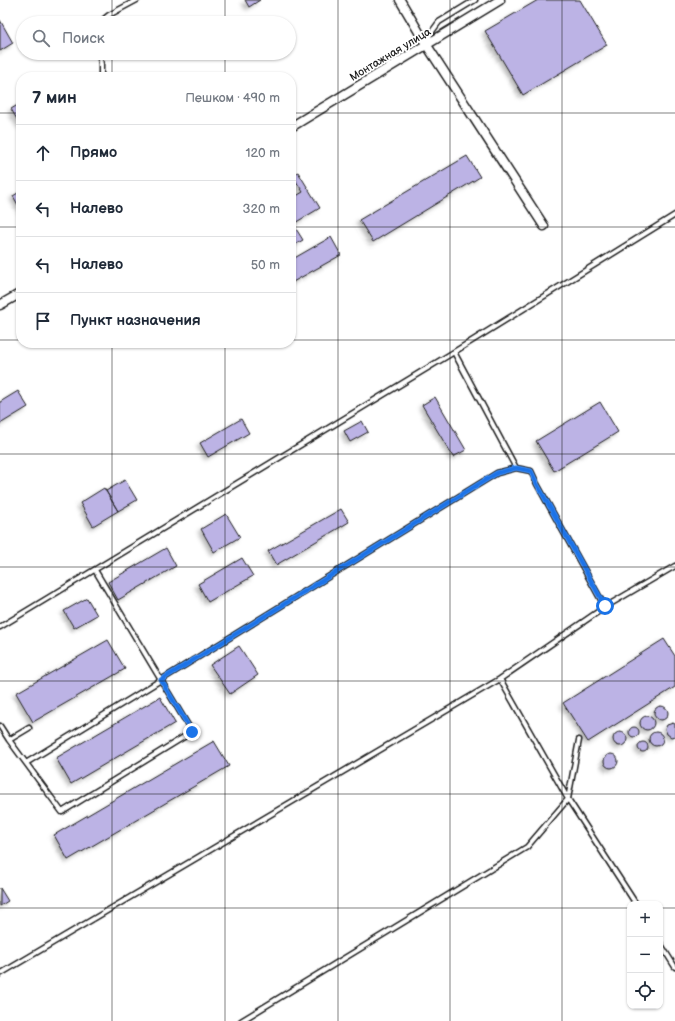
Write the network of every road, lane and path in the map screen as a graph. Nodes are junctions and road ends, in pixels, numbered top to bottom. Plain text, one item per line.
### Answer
1 (137, 0) edge
2 (400, 0) edge
3 (475, 0) edge
4 (500, 0) edge
5 (107, 16) edge
6 (426, 44) junction
7 (101, 60) edge
8 (101, 72) edge
9 (296, 124) edge
10 (675, 215) edge
11 (544, 226) dead end
12 (16, 296) edge
13 (0, 305) edge
14 (454, 352) junction
15 (516, 468) junction
16 (675, 566) edge
17 (95, 570) junction
18 (605, 606) junction
19 (0, 627) edge
20 (500, 679) junction
21 (161, 680) junction
22 (0, 726) edge
23 (29, 728) dead end
24 (9, 740) junction
25 (579, 740) dead end
26 (26, 763) junction
27 (568, 799) junction
28 (634, 901) edge
29 (663, 947) edge
30 (675, 967) edge
31 (0, 974) edge
32 (241, 1021) edge

1 - 5 lane
2 - 6 street
3 - 6 lane
4 - 6 street, Монтажная улица
6 - 9 street, Монтажная улица
6 - 11 street
7 - 8 lane
10 - 14 lane
12 - 13 street
14 - 15 lane
14 - 17 lane
15 - 18 lane
15 - 21 lane
16 - 18 lane
17 - 19 lane
17 - 21 lane
18 - 20 lane
20 - 27 lane
20 - 31 lane
21 - 26 lane
21 - 26 lane
22 - 24 lane
23 - 24 lane
24 - 26 lane
25 - 27 lane
27 - 28 lane
27 - 32 lane
29 - 30 lane

